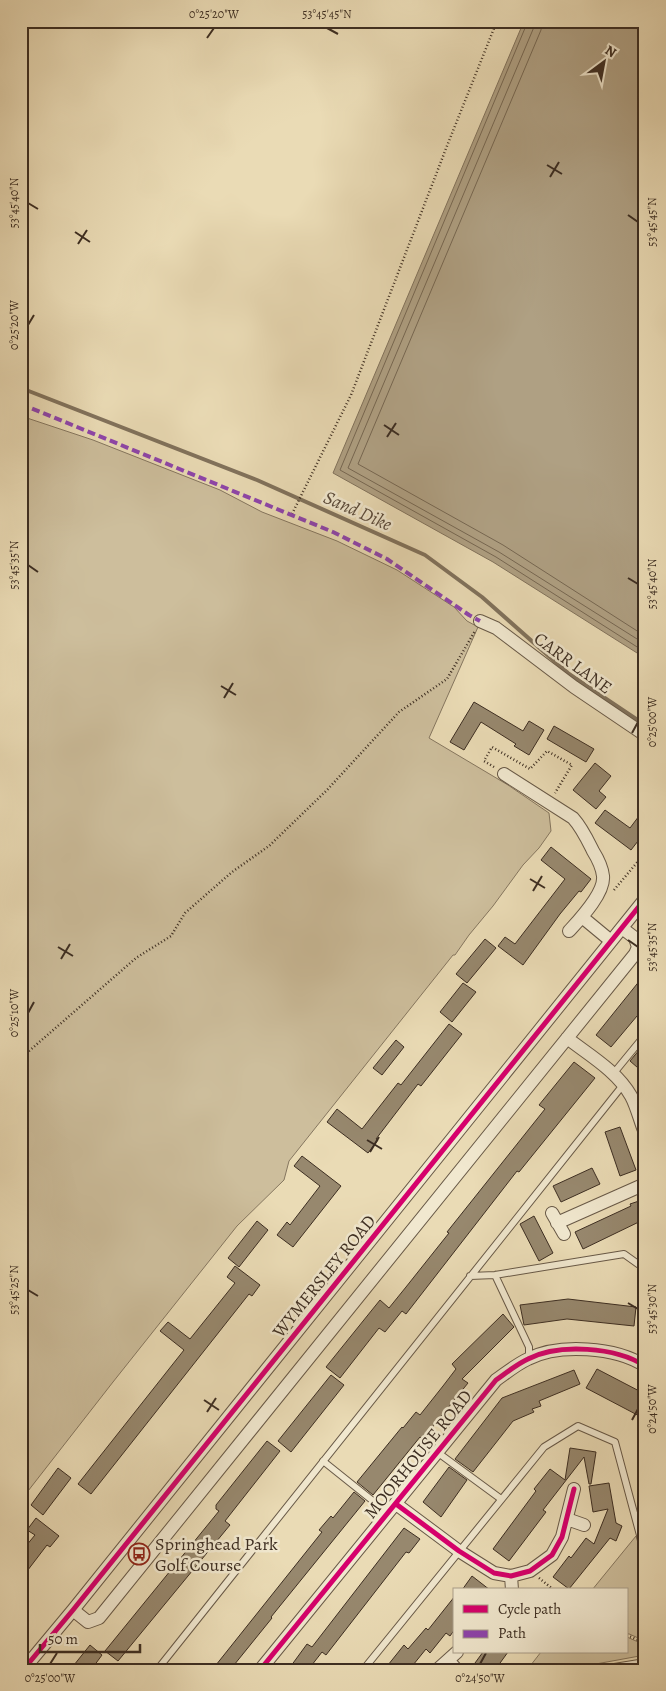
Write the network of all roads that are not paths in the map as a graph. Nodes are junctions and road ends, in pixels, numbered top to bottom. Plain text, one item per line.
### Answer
1 (480, 621) road end
2 (645, 735) edge
3 (504, 774) road end
4 (645, 899) edge
5 (582, 917) junction
6 (622, 928) junction
7 (568, 931) dead end
8 (611, 942) junction
9 (645, 1034) edge
10 (567, 1038) junction
11 (613, 1074) junction
12 (623, 1085) junction
13 (645, 1133) edge
14 (645, 1184) edge
15 (558, 1224) dead end
16 (645, 1269) edge
17 (495, 1275) junction
18 (470, 1276) junction
19 (530, 1358) junction
20 (645, 1366) edge
21 (437, 1452) junction
22 (323, 1461) junction
23 (574, 1489) dead end
24 (501, 1499) junction
25 (392, 1508) junction
26 (645, 1513) edge
27 (635, 1516) junction
28 (567, 1519) junction
29 (584, 1525) dead end
30 (459, 1551) junction
31 (645, 1554) edge
32 (511, 1576) junction
33 (512, 1588) edge
34 (73, 1610) junction
35 (454, 1661) edge
36 (645, 1662) edge
37 (23, 1670) edge
38 (157, 1670) edge
39 (260, 1670) edge
40 (363, 1670) edge
41 (438, 1670) edge
42 (596, 1670) edge

1 - 2 street, CARR LANE
3 - 5 street
4 - 6 street, WYMERSLEY ROAD
5 - 7 street
5 - 8 street
6 - 8 street, WYMERSLEY ROAD
6 - 10 street
8 - 34 street, WYMERSLEY ROAD
9 - 11 lane
10 - 11 street
10 - 34 street
11 - 12 street
12 - 13 street
12 - 18 lane
14 - 15 street
16 - 17 lane
17 - 18 lane
17 - 19 lane
18 - 22 lane
19 - 20 street, MOORHOUSE ROAD
19 - 21 street, MOORHOUSE ROAD
21 - 24 lane
21 - 25 street, MOORHOUSE ROAD
22 - 25 lane
22 - 38 lane
23 - 28 street
24 - 27 lane
24 - 30 lane
25 - 30 street
25 - 39 street, MOORHOUSE ROAD
26 - 27 lane
27 - 31 lane
28 - 29 street
28 - 32 street
30 - 32 street
30 - 40 lane
32 - 33 street
34 - 37 street, WYMERSLEY ROAD
35 - 41 street
36 - 42 lane

